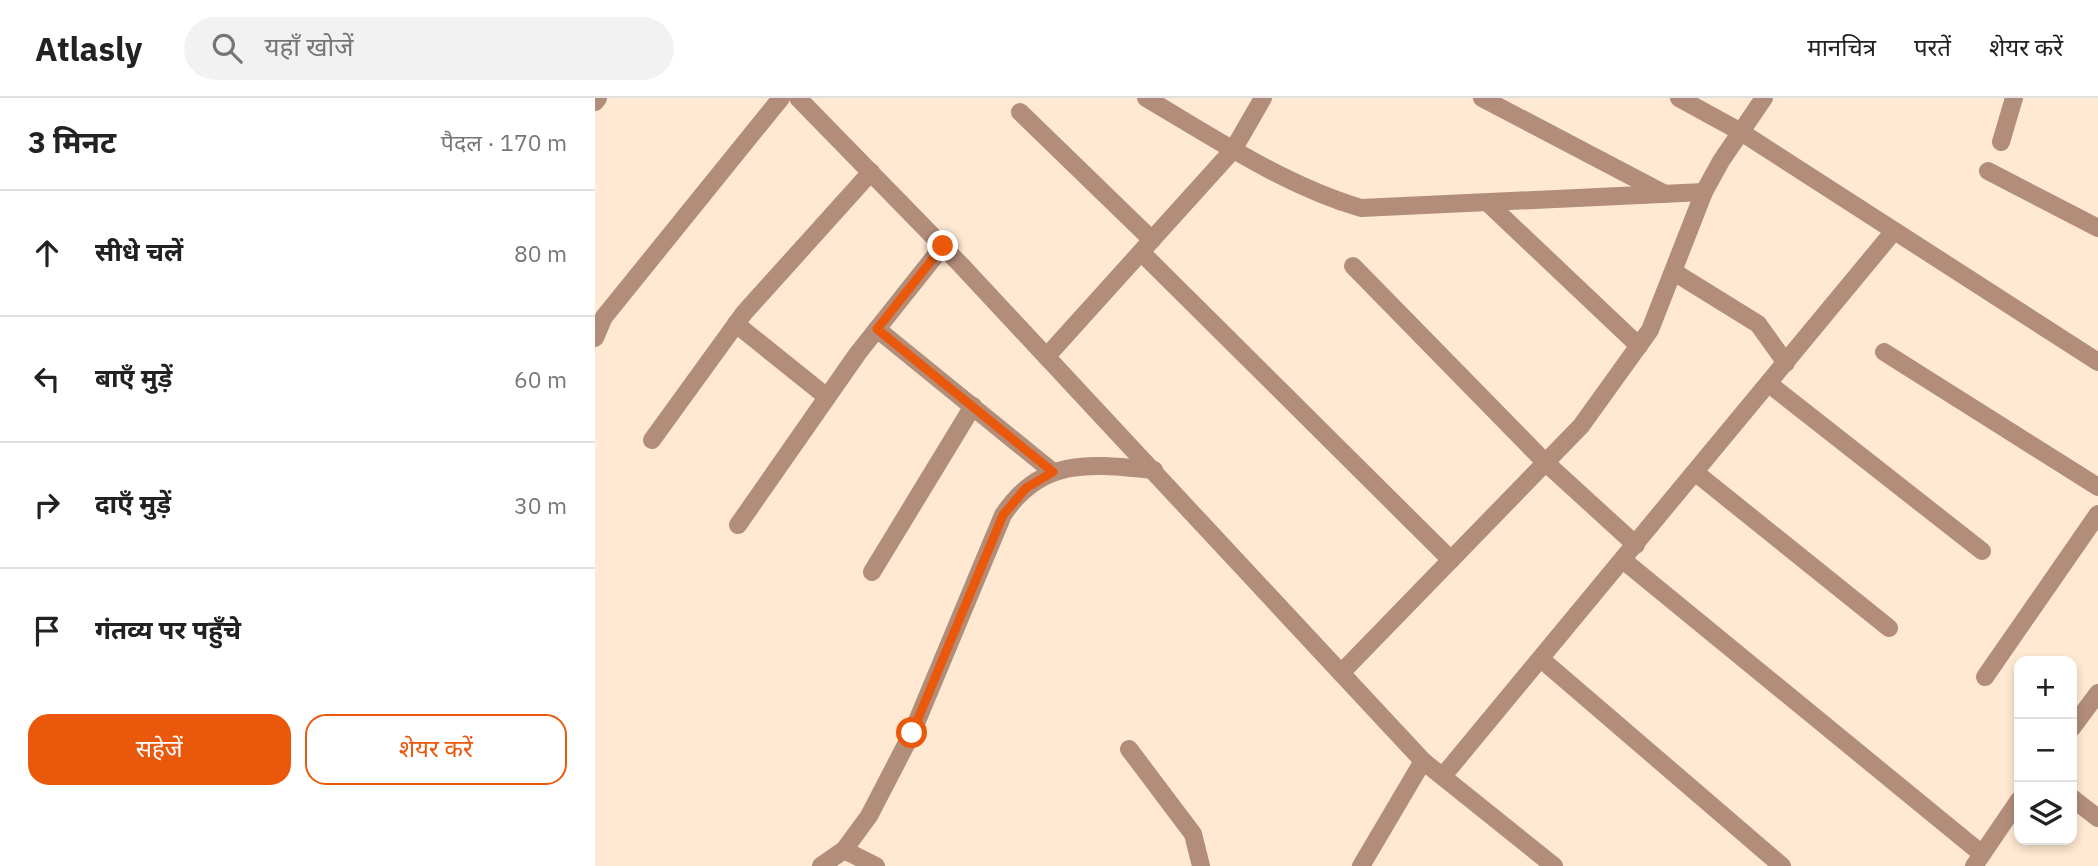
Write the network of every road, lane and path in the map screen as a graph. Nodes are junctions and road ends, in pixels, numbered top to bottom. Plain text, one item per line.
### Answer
1 (781, 98) edge
2 (798, 98) edge
3 (1146, 98) edge
4 (1482, 98) edge
5 (1679, 98) edge
6 (1764, 98) edge
7 (2014, 98) edge
8 (1260, 99) edge
9 (1020, 112) dead end
10 (1741, 132) junction
11 (2000, 142) dead end
12 (1233, 150) junction
13 (1988, 171) dead end
14 (871, 172) junction
15 (1704, 192) junction
16 (1665, 194) junction
17 (1489, 204) junction
18 (2098, 228) edge
19 (1894, 231) junction
20 (943, 246) junction
21 (1146, 246) junction
22 (1353, 266) dead end
23 (1674, 272) junction
24 (736, 324) junction
25 (877, 329) junction
26 (595, 338) edge
27 (1639, 346) junction
28 (1884, 352) dead end
29 (1047, 356) junction
30 (2098, 362) edge
31 (1786, 363) junction
32 (1769, 384) junction
33 (827, 397) junction
34 (973, 406) junction
35 (652, 440) dead end
36 (1545, 462) junction
37 (1154, 470) junction
38 (1053, 472) junction
39 (1696, 473) junction
40 (2098, 487) edge
41 (2098, 514) edge
42 (738, 526) dead end
43 (1636, 545) junction
44 (1982, 551) dead end
45 (1451, 560) junction
46 (1623, 560) junction
47 (872, 572) dead end
48 (1889, 628) dead end
49 (1541, 659) junction
50 (1341, 673) junction
51 (1985, 677) dead end
52 (2098, 693) edge
53 (2077, 721) edge
54 (1129, 749) dead end
55 (1423, 761) junction
56 (1443, 776) junction
57 (2077, 802) edge
58 (2014, 808) edge
59 (2098, 818) edge
60 (844, 850) junction
61 (1980, 862) edge
62 (821, 866) edge
63 (876, 866) edge
64 (1201, 866) edge
65 (1361, 866) edge
66 (1554, 866) edge
67 (1782, 866) edge

1 - 26 street
2 - 14 street
3 - 12 street
4 - 16 street
5 - 10 street
6 - 10 street
7 - 11 street
8 - 12 street
9 - 21 street
10 - 15 street
10 - 19 street
12 - 17 street
12 - 21 street
13 - 18 street
14 - 20 street
14 - 24 street
15 - 16 street
15 - 23 street
16 - 17 street
17 - 27 street
19 - 30 street
19 - 31 street
20 - 25 street
20 - 29 street
21 - 29 street
21 - 45 street
22 - 36 street
23 - 27 street
23 - 31 street
24 - 33 street
24 - 35 street
25 - 33 street
25 - 34 street
27 - 36 street
28 - 40 street
29 - 37 street
31 - 32 street
32 - 39 street
32 - 44 street
33 - 42 street
34 - 38 street
34 - 47 street
36 - 43 street
36 - 45 street
37 - 38 street
37 - 50 street
38 - 60 street
39 - 43 street
39 - 48 street
41 - 51 street
43 - 46 street
45 - 50 street
46 - 49 street
46 - 61 street
49 - 56 street
49 - 67 street
50 - 55 street
52 - 53 street
54 - 64 street
55 - 56 street
55 - 65 street
56 - 66 street
57 - 59 street
58 - 61 street
60 - 62 street
60 - 63 street

